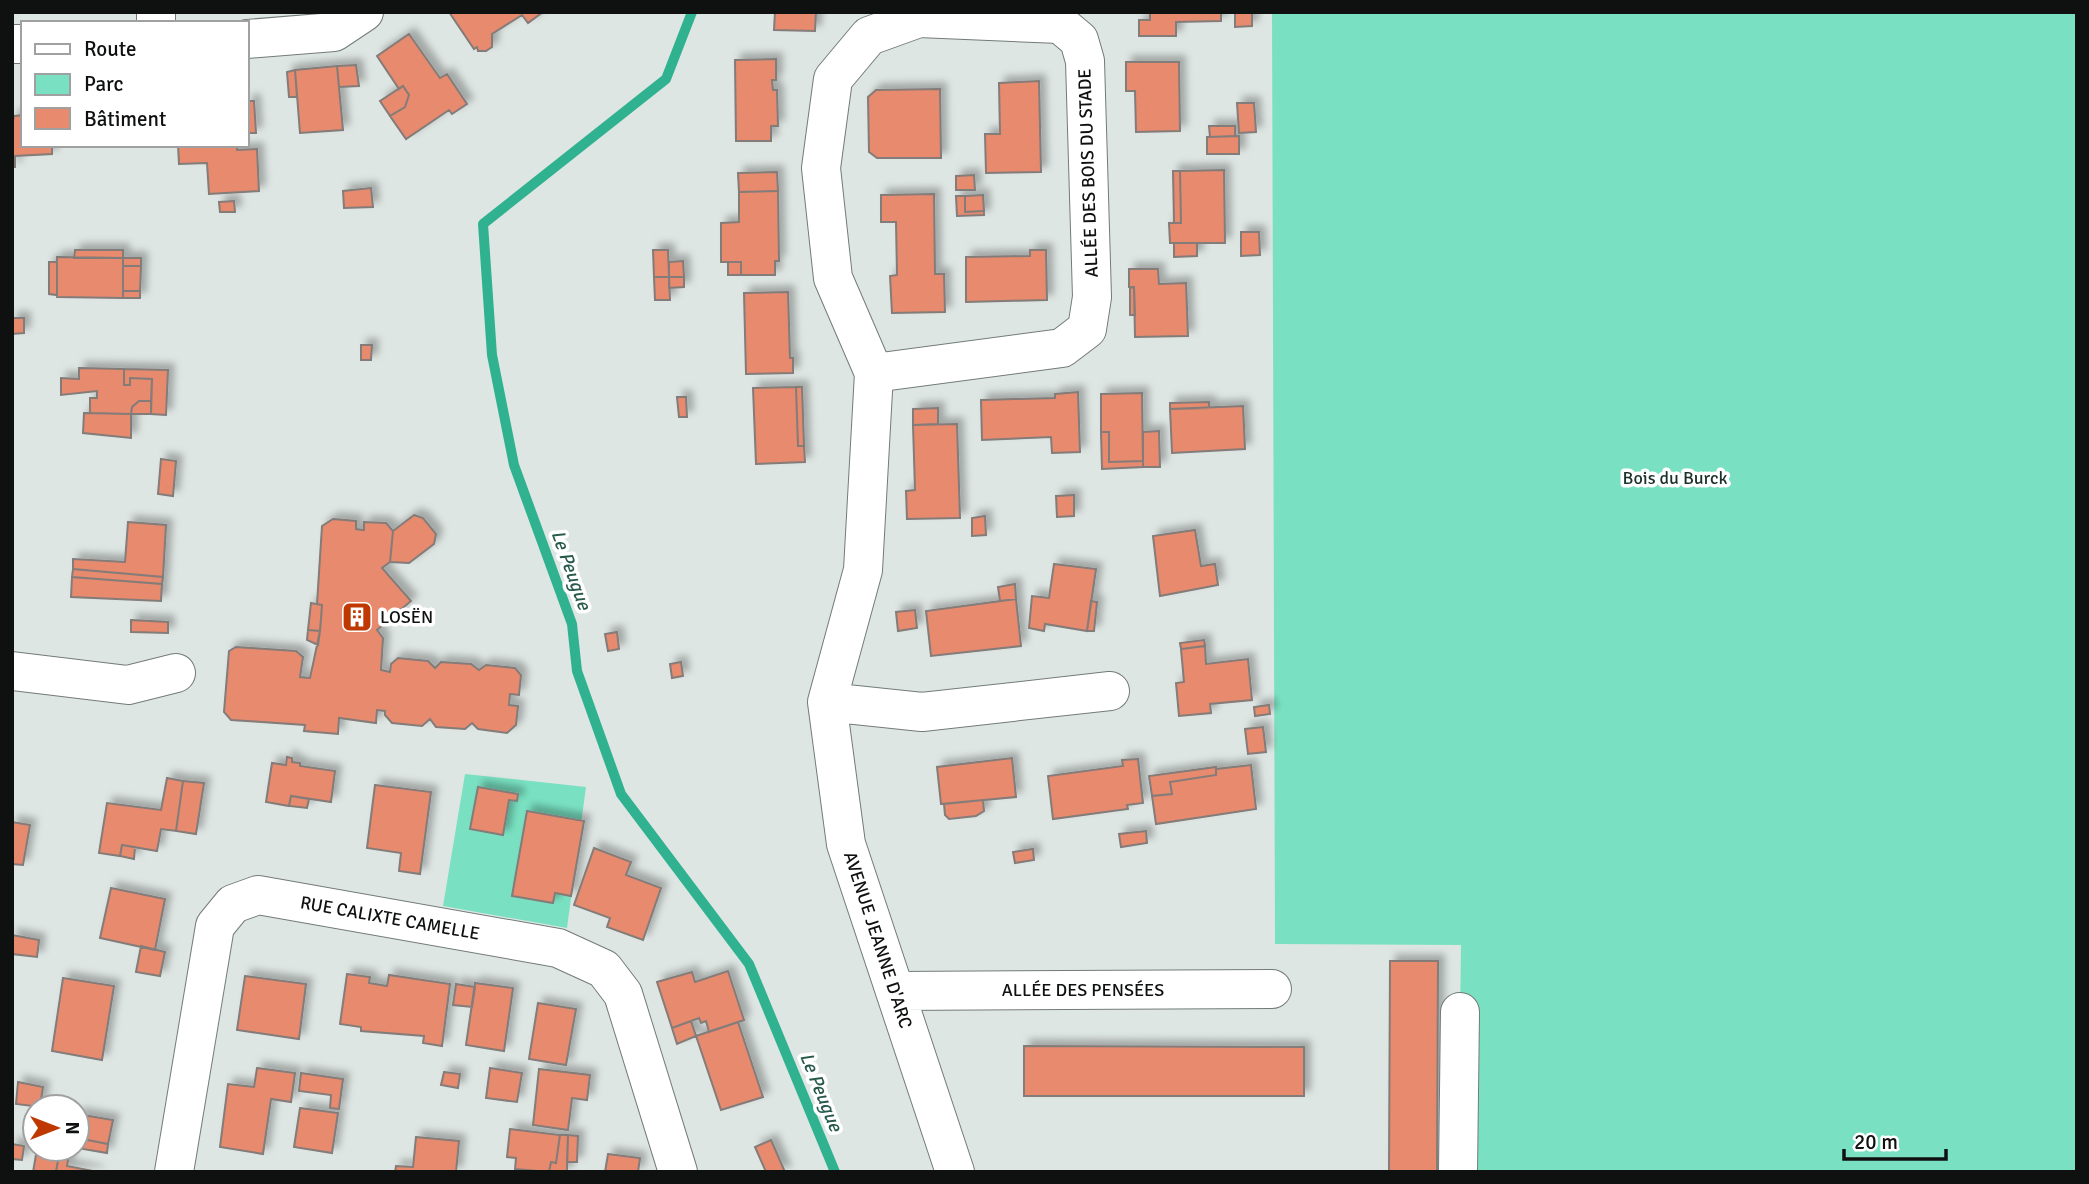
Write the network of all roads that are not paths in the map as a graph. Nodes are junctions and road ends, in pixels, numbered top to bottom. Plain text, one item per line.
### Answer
1 (364, 12) edge
2 (248, 39) edge
3 (874, 373) junction
4 (12, 671) edge
5 (176, 673) dead end
6 (1110, 691) dead end
7 (827, 702) junction
8 (1272, 989) dead end
9 (895, 991) junction
10 (1460, 1012) dead end
11 (174, 1172) edge
12 (678, 1172) edge
13 (955, 1172) edge
14 (1458, 1172) edge

1 - 2 street
3 - 3 street, ALLÉE DES BOIS DU STADE
3 - 7 street, ALLÉE DES BOIS DU STADE
4 - 5 street
6 - 7 street
7 - 9 street, AVENUE JEANNE D'ARC
8 - 9 street, ALLÉE DES PENSÉES
9 - 13 street, AVENUE JEANNE D'ARC
10 - 14 street
11 - 12 street, RUE CALIXTE CAMELLE

